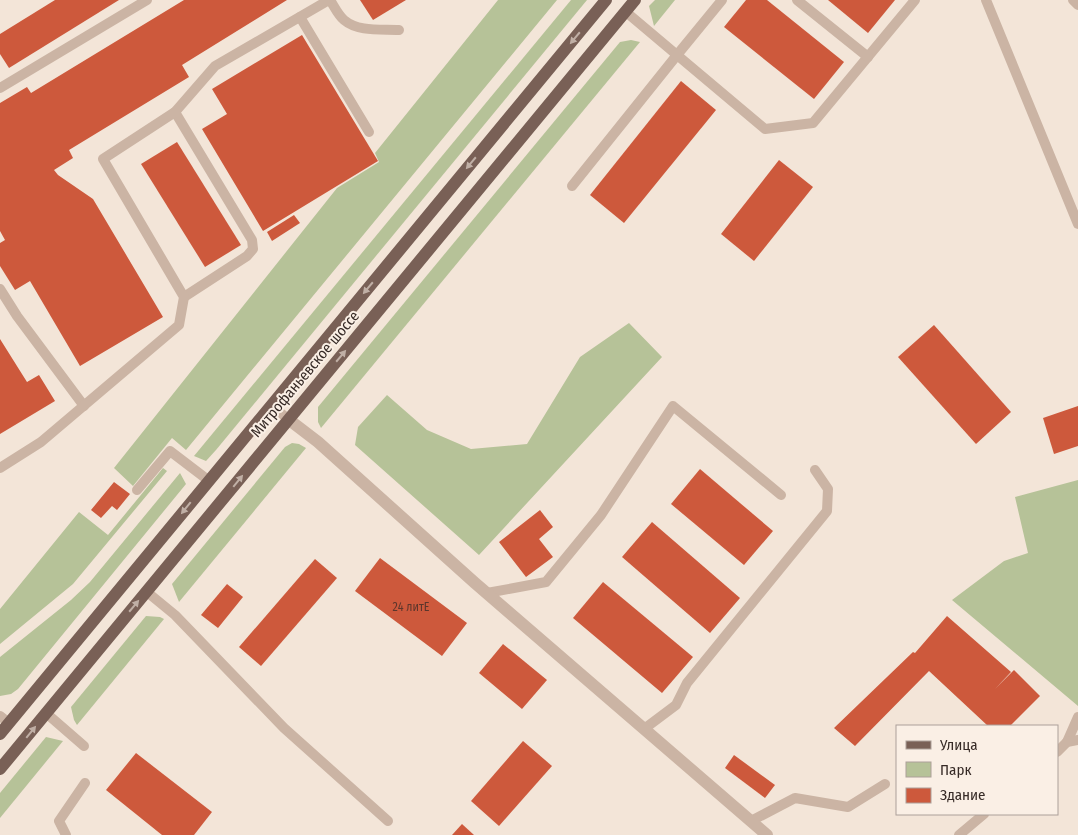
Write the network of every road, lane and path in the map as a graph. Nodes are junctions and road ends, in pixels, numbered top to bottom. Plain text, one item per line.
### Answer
1 (147, 0) edge
2 (329, 0) edge
3 (606, 0) edge
4 (635, 0) edge
5 (722, 0) edge
6 (797, 0) edge
7 (915, 0) edge
8 (986, 0) edge
9 (1073, 0) edge
10 (1078, 6) edge
11 (626, 12) junction
12 (300, 17) junction
13 (399, 30) dead end
14 (677, 56) junction
15 (868, 57) junction
16 (0, 88) edge
17 (175, 112) junction
18 (369, 132) dead end
19 (572, 186) dead end
20 (1078, 224) edge
21 (0, 289) edge
22 (184, 297) junction
23 (271, 405) junction
24 (84, 406) junction
25 (288, 419) junction
26 (0, 468) edge
27 (815, 470) dead end
28 (208, 480) junction
29 (137, 490) dead end
30 (781, 495) dead end
31 (146, 592) junction
32 (487, 593) junction
33 (46, 713) junction
34 (1078, 717) edge
35 (4, 719) edge
36 (644, 729) junction
37 (0, 734) edge
38 (1078, 740) edge
39 (1067, 742) junction
40 (84, 746) dead end
41 (1058, 751) edge
42 (0, 769) edge
43 (85, 783) dead end
44 (885, 784) dead end
45 (983, 815) edge
46 (388, 821) dead end
47 (751, 821) junction
48 (66, 835) edge
49 (768, 835) edge
50 (959, 835) edge

1 - 16 lane
2 - 12 lane
2 - 13 lane
3 -> 23 main road, Митрофаньевское шоссе
4 - 11 main road, Митрофаньевское шоссе
5 - 14 lane
6 - 15 lane
7 - 15 lane
8 - 20 lane
9 - 10 lane
11 - 14 lane
25 -> 11 main road, Митрофаньевское шоссе
12 - 17 lane
12 - 18 lane
14 - 15 lane
14 - 19 lane
17 - 22 lane
17 - 22 lane
21 - 24 lane
22 - 24 lane
23 - 25 lane
23 - 28 main road, Митрофаньевское шоссе
24 - 26 lane
31 -> 25 main road, Митрофаньевское шоссе
25 - 32 street
27 - 36 lane
28 - 29 lane
28 -> 35 main road, Митрофаньевское шоссе
30 - 32 lane
33 -> 31 main road, Митрофаньевское шоссе
31 - 46 lane
32 - 36 street
33 - 40 lane
42 -> 33 main road, Митрофаньевское шоссе
34 - 39 lane
35 - 37 main road, Митрофаньевское шоссе
36 - 47 street
38 - 39 lane
39 - 41 lane
43 - 48 lane
44 - 47 lane
45 - 50 lane
47 - 49 street

